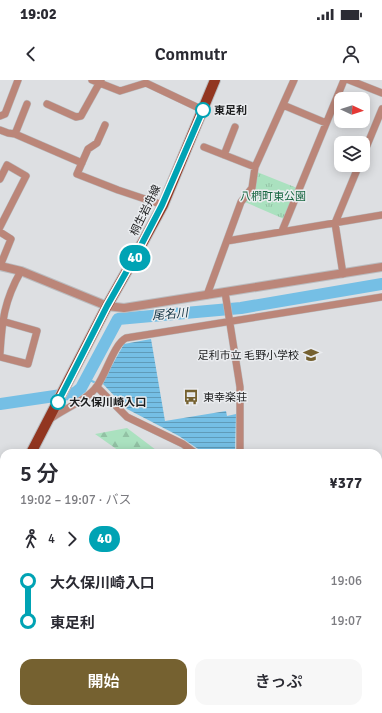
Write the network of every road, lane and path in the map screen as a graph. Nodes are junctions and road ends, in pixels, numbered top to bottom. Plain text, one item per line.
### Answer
1 (18, 80) edge
2 (92, 80) edge
3 (215, 80) edge
4 (294, 80) edge
5 (344, 80) edge
6 (350, 80) edge
7 (100, 82) edge
8 (382, 93) edge
9 (27, 104) dead end
10 (46, 104) dead end
11 (283, 105) junction
12 (382, 109) edge
13 (203, 110) junction
14 (0, 116) edge
15 (326, 123) junction
16 (105, 125) dead end
17 (235, 127) dead end
18 (0, 130) edge
19 (15, 134) junction
20 (370, 138) edge
21 (204, 147) dead end
22 (224, 155) junction
23 (82, 163) junction
24 (255, 167) junction
25 (356, 172) edge
26 (0, 180) edge
27 (162, 205) junction
28 (382, 215) edge
29 (335, 223) junction
30 (0, 227) edge
31 (282, 231) junction
32 (0, 232) edge
33 (227, 240) junction
34 (0, 266) edge
35 (382, 267) edge
36 (21, 271) junction
37 (343, 274) junction
38 (225, 292) junction
39 (207, 295) junction
40 (382, 297) edge
41 (107, 306) junction
42 (2, 307) edge
43 (229, 318) junction
44 (2, 321) junction
45 (0, 353) edge
46 (0, 357) edge
47 (97, 387) junction
48 (48, 420) junction
49 (33, 449) edge
50 (190, 449) edge
51 (240, 449) edge

1 - 14 street
2 - 7 street
3 - 13 main road, 桐生岩舟線
4 - 11 street
5 - 15 street
6 - 8 street
7 - 10 street
7 - 13 street
9 - 19 street
11 - 15 street
11 - 24 street
12 - 20 street
13 - 27 main road, 桐生岩舟線
15 - 31 street
16 - 23 street
17 - 22 street
18 - 19 street
19 - 23 street
21 - 22 street
22 - 24 street
23 - 27 street
24 - 33 street
25 - 29 street
26 - 30 street
27 - 41 main road, 桐生岩舟線
28 - 29 street
29 - 31 street
29 - 37 street
31 - 33 street
32 - 34 street
33 - 39 street
34 - 36 street
35 - 37 street
36 - 41 street
36 - 42 street
37 - 38 street
38 - 39 street
38 - 43 street
39 - 41 street
40 - 43 street
41 - 48 main road, 桐生岩舟線
42 - 44 street
43 - 47 street
43 - 51 street
44 - 45 street
44 - 46 street
47 - 48 street
47 - 50 street
48 - 49 main road

